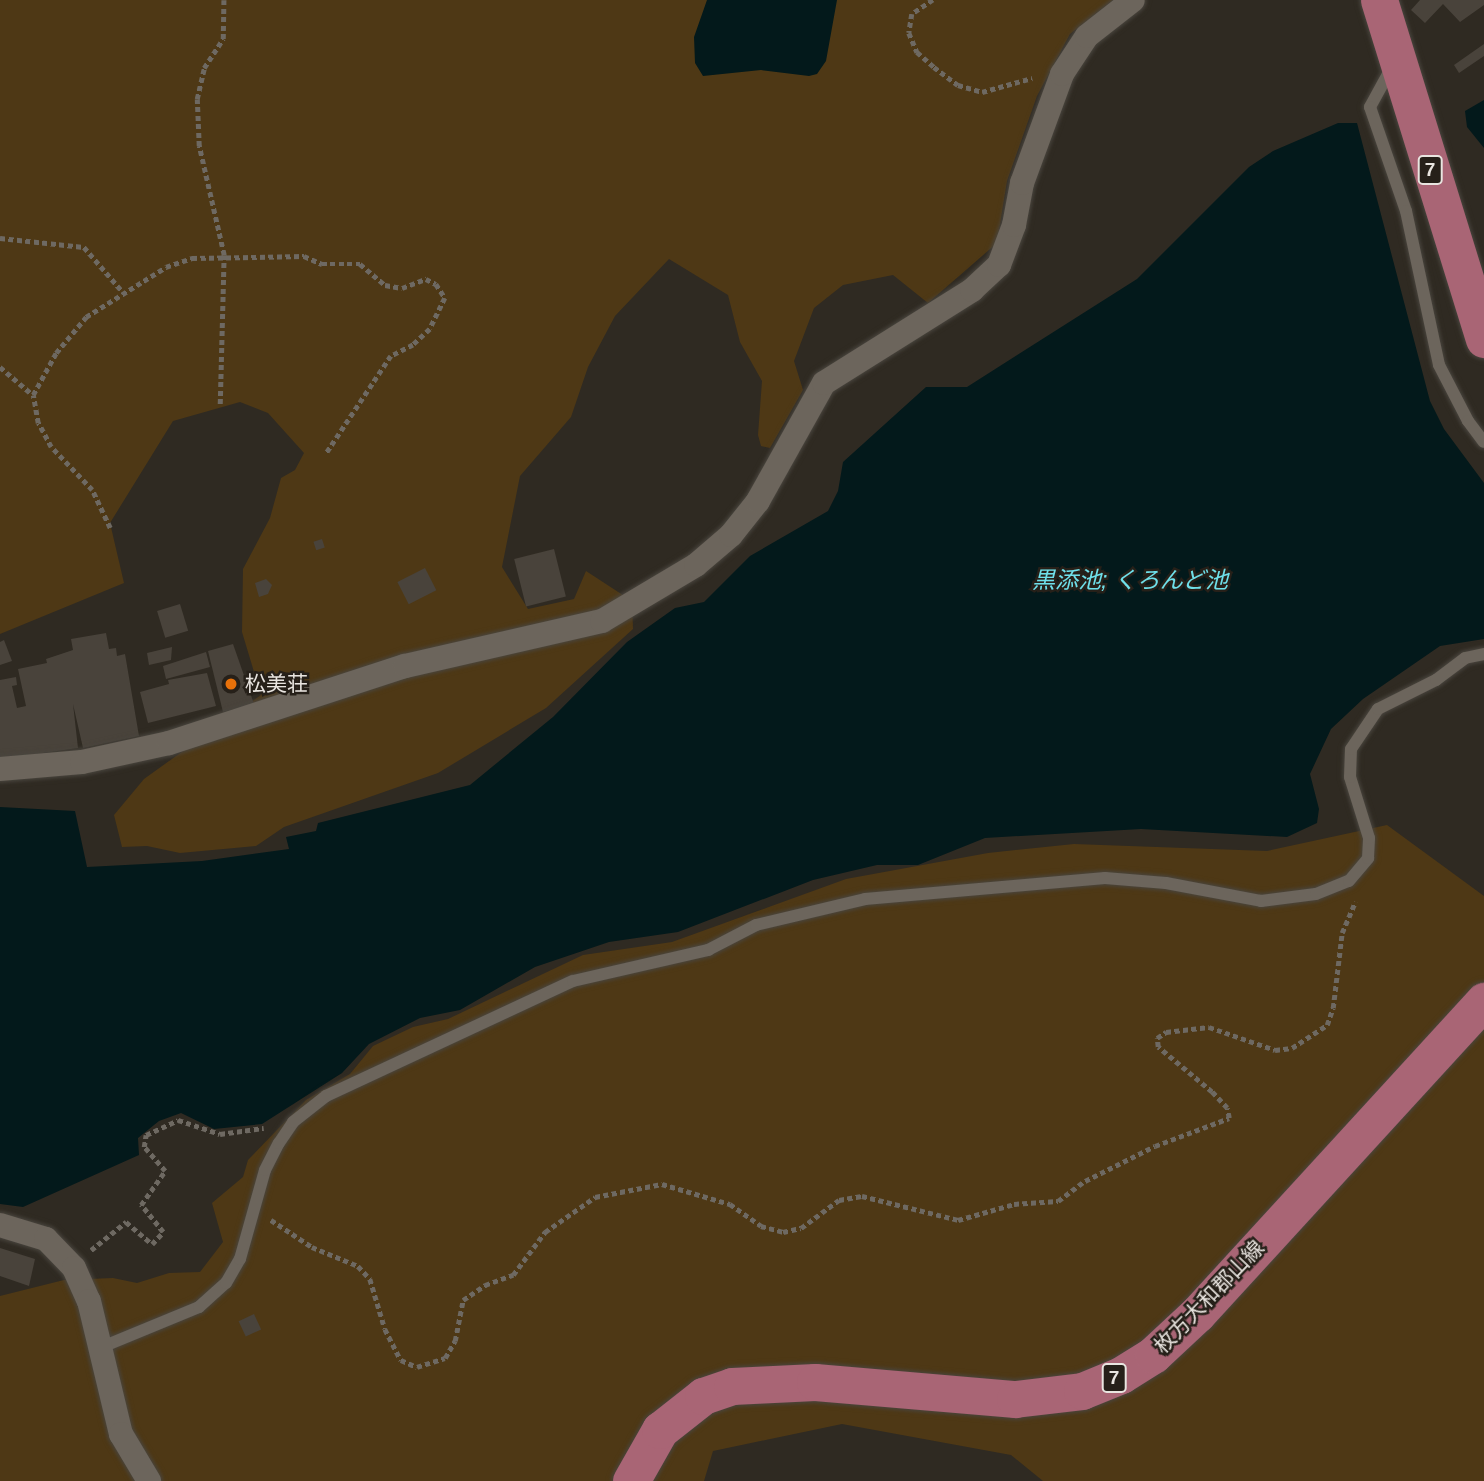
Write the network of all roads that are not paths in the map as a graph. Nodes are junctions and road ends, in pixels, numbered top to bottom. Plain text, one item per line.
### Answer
1 (1133, 0) edge
2 (1379, 0) edge
3 (1396, 62) junction
4 (1484, 339) edge
5 (1484, 442) edge
6 (1484, 654) edge
7 (0, 769) edge
8 (1484, 1001) edge
9 (0, 1225) edge
10 (102, 1347) junction
11 (149, 1481) edge
12 (631, 1481) edge

1 - 7 street
2 - 3 main road, 7
3 - 4 main road, 7
3 - 5 lane
6 - 10 lane
8 - 12 main road, 枚方大和郡山線 / 7
9 - 10 street
10 - 11 street

